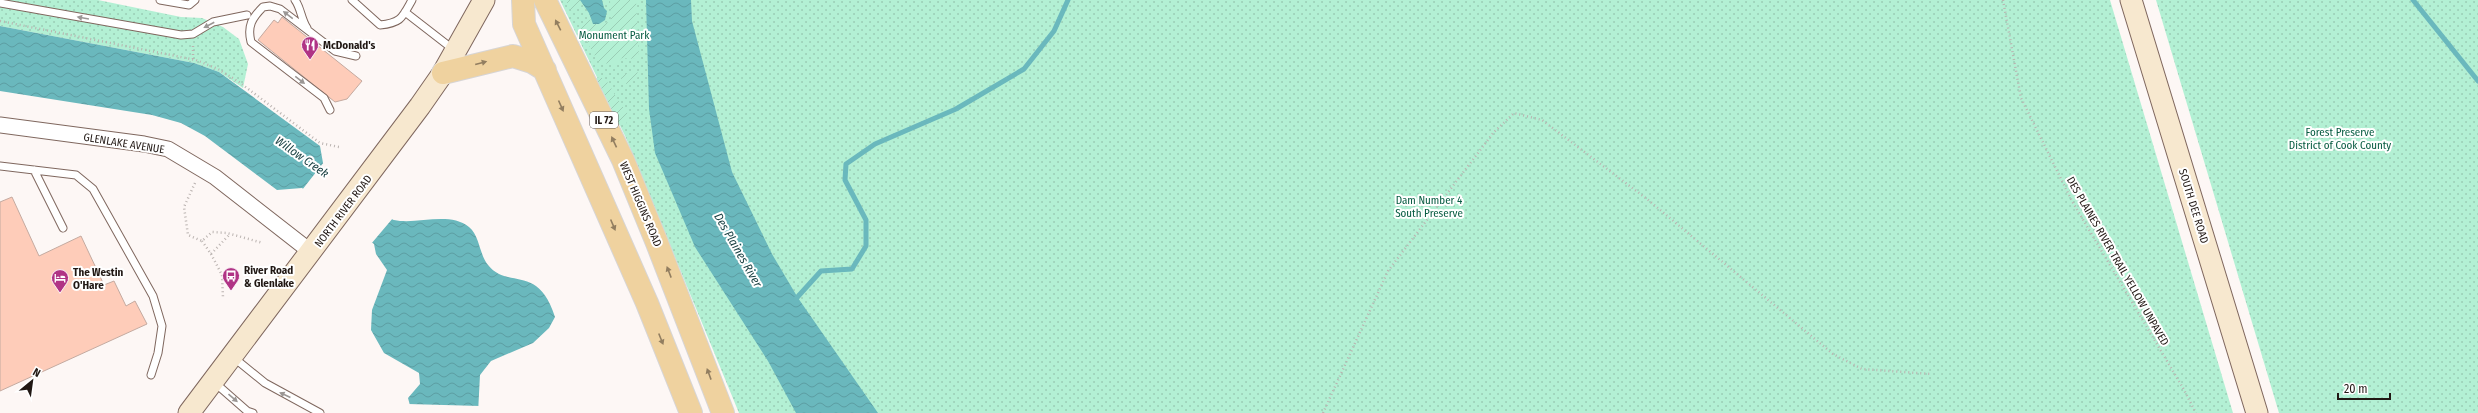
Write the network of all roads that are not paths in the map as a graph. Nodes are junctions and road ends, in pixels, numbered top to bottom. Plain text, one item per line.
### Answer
1 (160, 0) edge
2 (195, 0) edge
3 (268, 0) edge
4 (295, 0) edge
5 (352, 0) edge
6 (412, 0) edge
7 (484, 0) edge
8 (523, 0) edge
9 (545, 0) edge
10 (2131, 0) edge
11 (0, 3) edge
12 (263, 7) junction
13 (405, 12) junction
14 (246, 15) dead end
15 (308, 30) junction
16 (456, 51) junction
17 (356, 56) dead end
18 (545, 70) junction
19 (443, 73) junction
20 (330, 110) dead end
21 (0, 125) edge
22 (0, 166) edge
23 (34, 170) junction
24 (63, 228) dead end
25 (311, 252) junction
26 (233, 357) junction
27 (151, 375) dead end
28 (214, 382) junction
29 (720, 412) edge
30 (189, 413) edge
31 (253, 413) edge
32 (320, 413) edge
33 (691, 413) edge
34 (2257, 413) edge

1 - 2 lane
3 - 12 lane
4 - 15 lane
5 - 13 lane
6 - 13 lane
7 - 16 main road, NORTH RIVER ROAD
8 - 18 main road
29 -> 9 main road, WEST HIGGINS ROAD / IL 72
10 - 34 main road, SOUTH DEE ROAD
14 -> 11 lane
15 -> 12 lane
12 -> 20 lane
13 - 16 lane
15 - 17 lane
16 - 19 main road, NORTH RIVER ROAD
19 -> 18 main road
18 -> 33 main road
19 - 25 main road, NORTH RIVER ROAD
21 - 25 street, GLENLAKE AVENUE
22 - 23 lane
23 - 24 lane
23 - 27 lane
25 - 26 main road, NORTH RIVER ROAD
26 - 28 main road, NORTH RIVER ROAD
32 -> 26 lane
28 - 30 main road, NORTH RIVER ROAD
28 -> 31 lane

